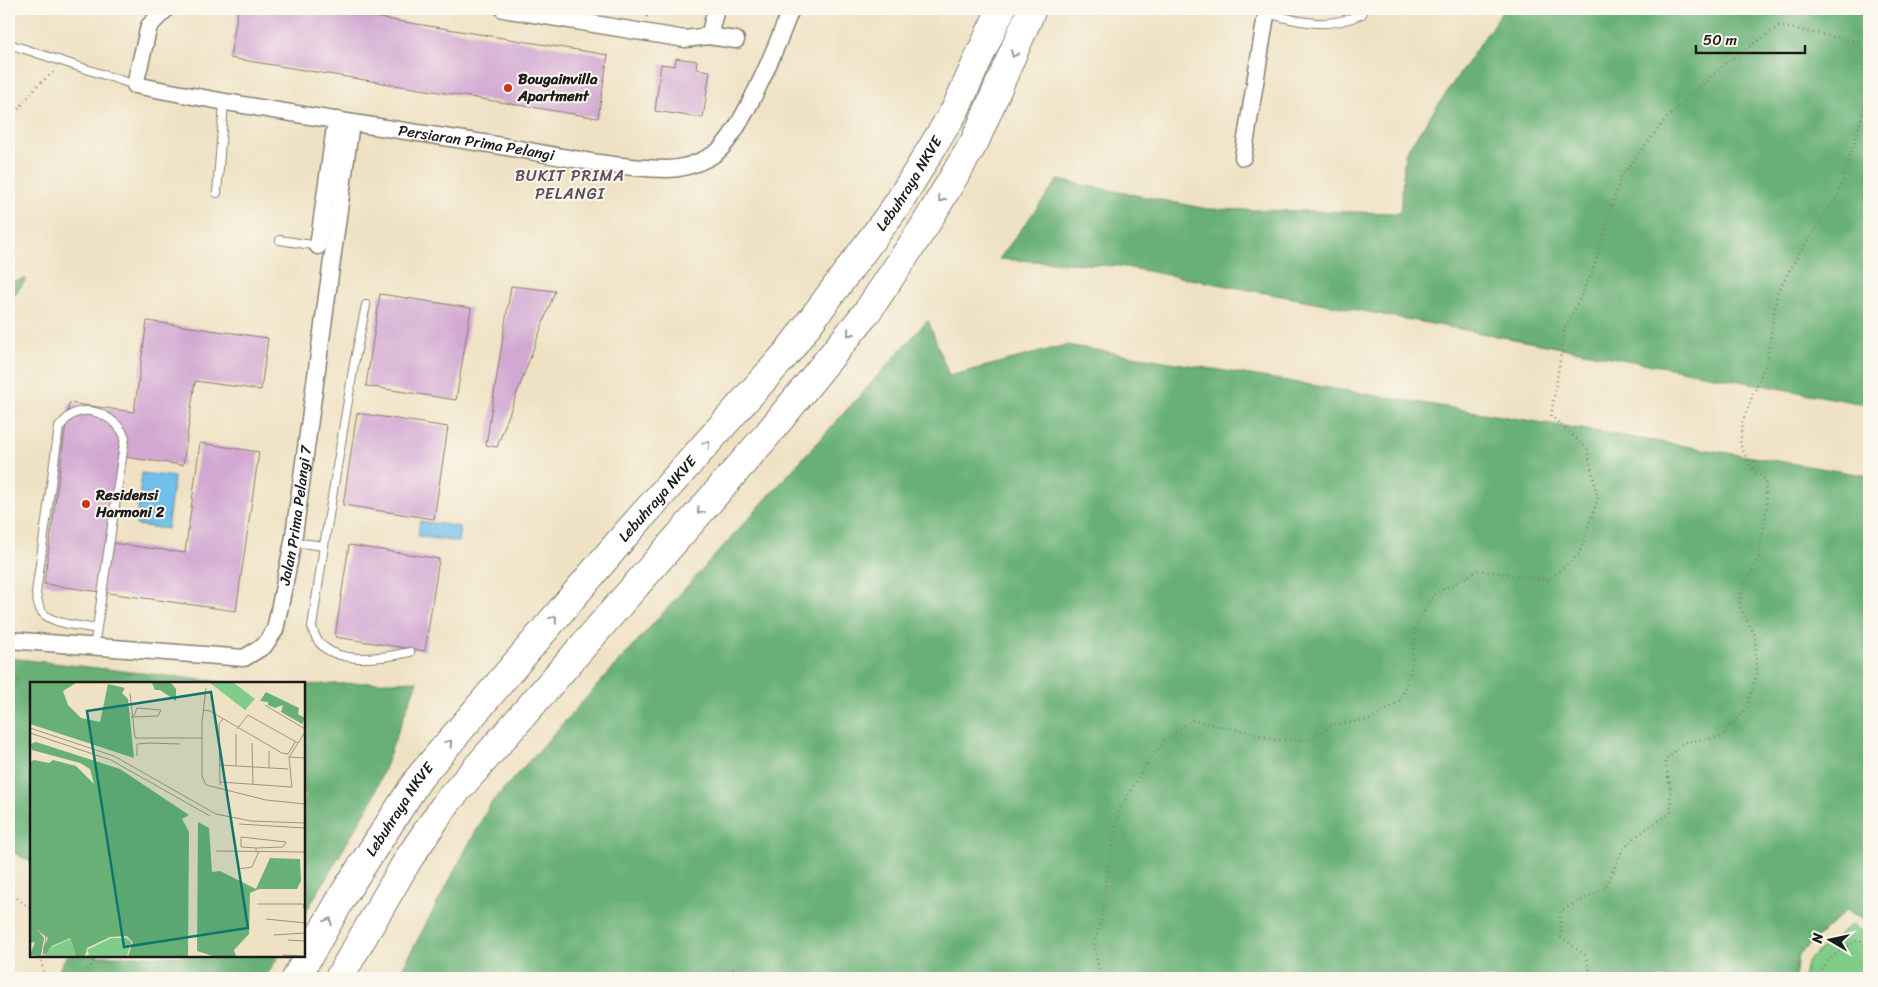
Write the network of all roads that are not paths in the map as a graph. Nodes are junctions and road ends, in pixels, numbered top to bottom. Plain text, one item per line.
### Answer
1 (166, 9) edge
2 (503, 9) edge
3 (716, 9) edge
4 (791, 9) edge
5 (1001, 9) edge
6 (1032, 9) edge
7 (1267, 11) edge
8 (577, 14) edge
9 (1362, 14) dead end
10 (710, 36) junction
11 (736, 40) dead end
12 (9, 44) edge
13 (135, 85) junction
14 (224, 103) junction
15 (343, 122) junction
16 (1243, 157) dead end
17 (217, 193) dead end
18 (280, 240) dead end
19 (326, 247) junction
20 (366, 305) dead end
21 (293, 542) junction
22 (324, 546) junction
23 (96, 629) junction
24 (9, 640) edge
25 (94, 648) junction
26 (410, 652) dead end
27 (296, 978) edge
28 (339, 978) edge

1 - 13 street
2 - 8 street
3 - 10 street
4 - 15 street, Persiaran Prima Pelangi
27 -> 5 highway, Lebuhraya NKVE
6 -> 28 highway
7 - 9 lane
7 - 16 street
8 - 10 street
10 - 11 street
12 - 13 lane
13 - 14 street, Persiaran Prima Pelangi
14 - 15 street, Persiaran Prima Pelangi
14 - 17 lane
15 - 19 street, Jalan Prima Pelangi 7
18 - 19 lane
19 - 21 street, Jalan Prima Pelangi 7
20 - 22 lane
21 - 22 lane
21 - 25 street, Jalan Prima Pelangi 7
22 - 26 lane
23 - 23 lane
23 - 25 lane
24 - 25 street, Jalan Prima Pelangi 7

